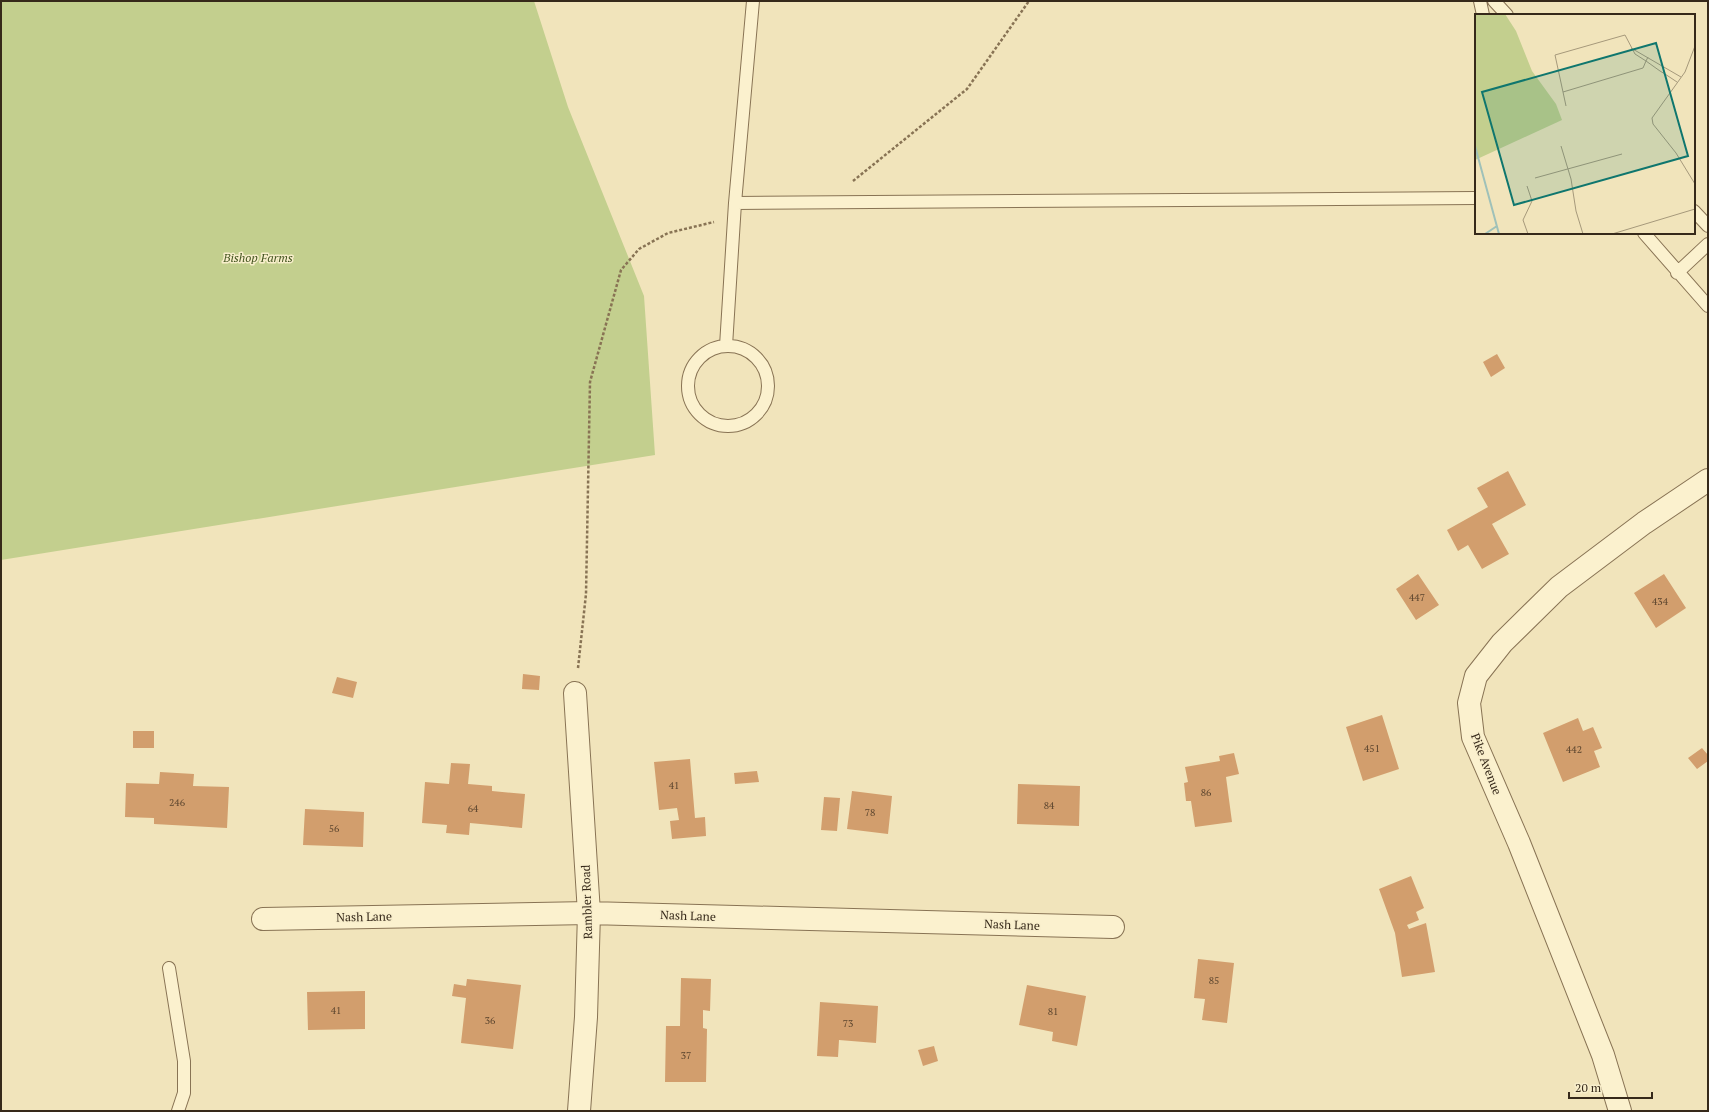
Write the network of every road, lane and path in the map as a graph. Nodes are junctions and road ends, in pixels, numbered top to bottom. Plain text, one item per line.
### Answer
1 (753, 1) edge
2 (1480, 1) edge
3 (1494, 1) edge
4 (1483, 14) edge
5 (1506, 14) edge
6 (1475, 198) edge
7 (735, 203) junction
8 (1695, 212) edge
9 (1708, 226) edge
10 (1645, 234) edge
11 (1708, 244) edge
12 (1677, 273) junction
13 (1708, 306) edge
14 (726, 346) junction
15 (1708, 480) edge
16 (575, 693) dead end
17 (589, 914) junction
18 (263, 919) dead end
19 (1114, 927) dead end
20 (169, 968) dead end
21 (178, 1111) edge
22 (579, 1111) edge
23 (1620, 1111) edge

1 - 7 lane
2 - 4 lane
3 - 5 lane
6 - 7 lane
7 - 14 lane
8 - 9 lane
10 - 12 lane
11 - 12 lane
12 - 13 lane
14 - 14 lane
15 - 23 street, Pike Avenue
16 - 17 street, Rambler Road
17 - 18 street, Nash Lane
17 - 19 street, Nash Lane
17 - 22 street, Rambler Road
20 - 21 lane

